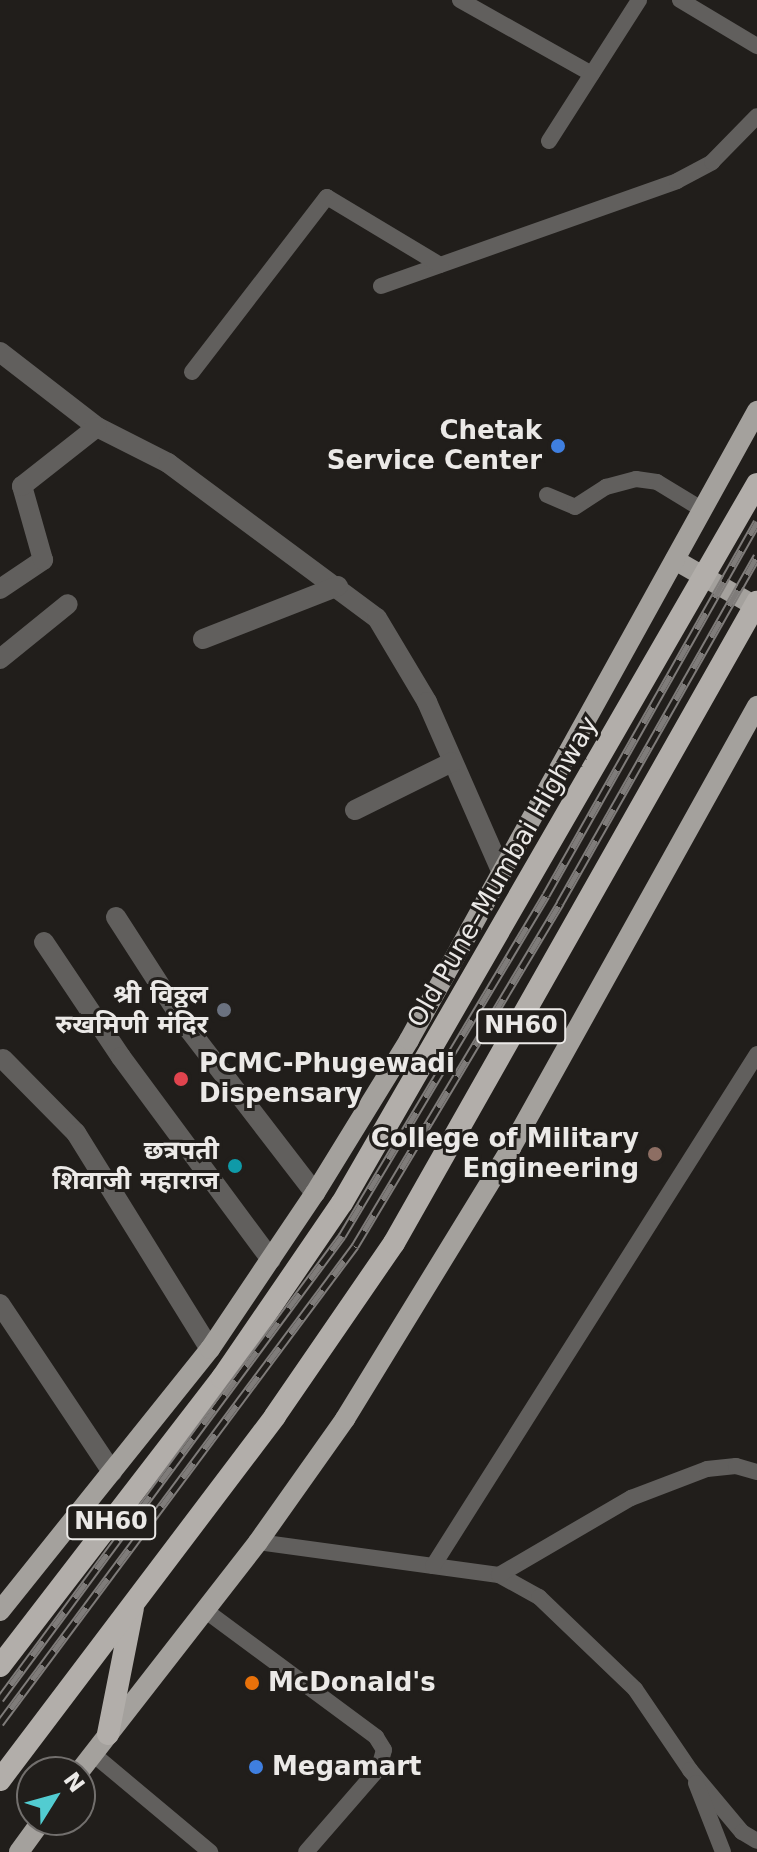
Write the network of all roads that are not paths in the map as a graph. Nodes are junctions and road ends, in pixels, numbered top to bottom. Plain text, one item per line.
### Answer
1 (460, 0) edge
2 (639, 0) edge
3 (680, 0) edge
4 (757, 46) edge
5 (592, 74) junction
6 (757, 116) edge
7 (549, 141) dead end
8 (440, 265) junction
9 (381, 286) dead end
10 (0, 352) edge
11 (192, 372) dead end
12 (757, 411) edge
13 (97, 427) junction
14 (757, 484) edge
15 (547, 495) dead end
16 (703, 510) junction
17 (675, 560) junction
18 (338, 586) junction
19 (0, 589) edge
20 (68, 604) dead end
21 (753, 611) edge
22 (203, 639) dead end
23 (0, 659) edge
24 (757, 706) edge
25 (452, 762) junction
26 (355, 810) dead end
27 (502, 873) junction
28 (116, 917) dead end
29 (44, 942) dead end
30 (757, 1054) edge
31 (3, 1059) dead end
32 (315, 1193) junction
33 (271, 1260) junction
34 (0, 1304) edge
35 (210, 1349) junction
36 (755, 1469) edge
37 (112, 1472) junction
38 (258, 1542) junction
39 (433, 1566) junction
40 (499, 1575) junction
41 (134, 1602) junction
42 (0, 1611) edge
43 (206, 1611) junction
44 (0, 1666) edge
45 (108, 1734) junction
46 (93, 1754) joint
47 (690, 1770) junction
48 (0, 1780) edge
49 (757, 1841) edge
50 (210, 1852) edge
51 (306, 1852) edge
52 (723, 1852) edge

1 - 5 lane
2 - 5 lane
3 - 4 lane
5 - 7 lane
6 - 8 lane
8 - 9 lane
8 - 11 lane
10 - 13 street
12 - 16 main road
13 - 18 street
13 - 19 street
14 - 44 highway, Old Pune–Mumbai Highway / NH60
15 - 16 lane
16 - 17 main road
17 - 21 main road
17 - 27 main road
18 - 22 street
18 - 25 street
20 - 23 street
21 - 41 highway, NH60
24 - 38 main road
25 - 26 street
25 - 27 street
27 - 32 main road
28 - 32 street
29 - 33 street
30 - 39 lane
31 - 35 street
32 - 33 main road
33 - 35 main road
34 - 37 street
35 - 37 main road
36 - 40 lane
37 - 42 main road
38 - 39 lane
38 - 43 main road
39 - 40 lane
40 - 47 lane
41 - 45 highway
41 - 48 highway, NH60
43 - 45 main road
43 - 51 lane
45 - 46 main road
46 - 50 lane
47 - 49 lane
47 - 52 lane

